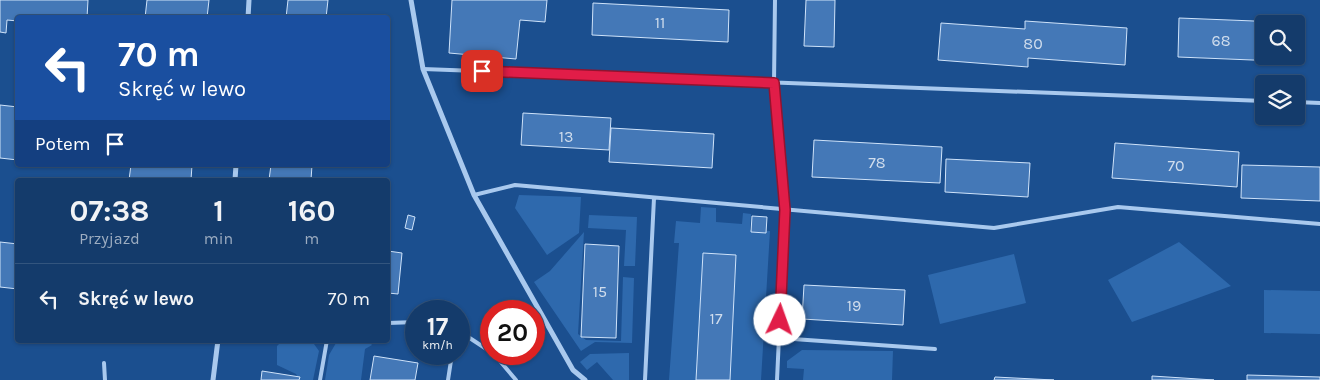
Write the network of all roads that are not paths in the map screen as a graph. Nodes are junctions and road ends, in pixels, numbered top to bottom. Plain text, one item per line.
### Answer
1 (249, 0) edge
2 (411, 0) edge
3 (775, 0) edge
4 (248, 15) edge
5 (423, 69) junction
6 (774, 83) junction
7 (1255, 101) edge
8 (1305, 102) edge
9 (1320, 103) edge
10 (474, 195) junction
11 (654, 198) junction
12 (785, 210) junction
13 (1320, 224) edge
14 (405, 322) edge
15 (390, 323) edge
16 (779, 338) junction
17 (218, 343) edge
18 (326, 343) edge
19 (934, 349) dead end
20 (104, 363) dead end
21 (450, 365) edge
22 (503, 365) edge
23 (105, 380) edge
24 (213, 380) edge
25 (320, 380) edge
26 (448, 380) edge
27 (516, 380) edge
28 (585, 380) edge
29 (645, 380) edge
30 (777, 380) edge

1 - 4 street
2 - 5 street
3 - 6 lane
5 - 6 lane
5 - 10 street
6 - 7 lane
6 - 12 lane
8 - 9 lane
10 - 11 lane
10 - 28 street
11 - 12 lane
11 - 29 lane
12 - 13 lane
12 - 16 lane
14 - 15 lane
16 - 19 lane
16 - 30 lane
17 - 24 street
18 - 25 lane
20 - 23 lane
21 - 26 lane
22 - 27 lane

